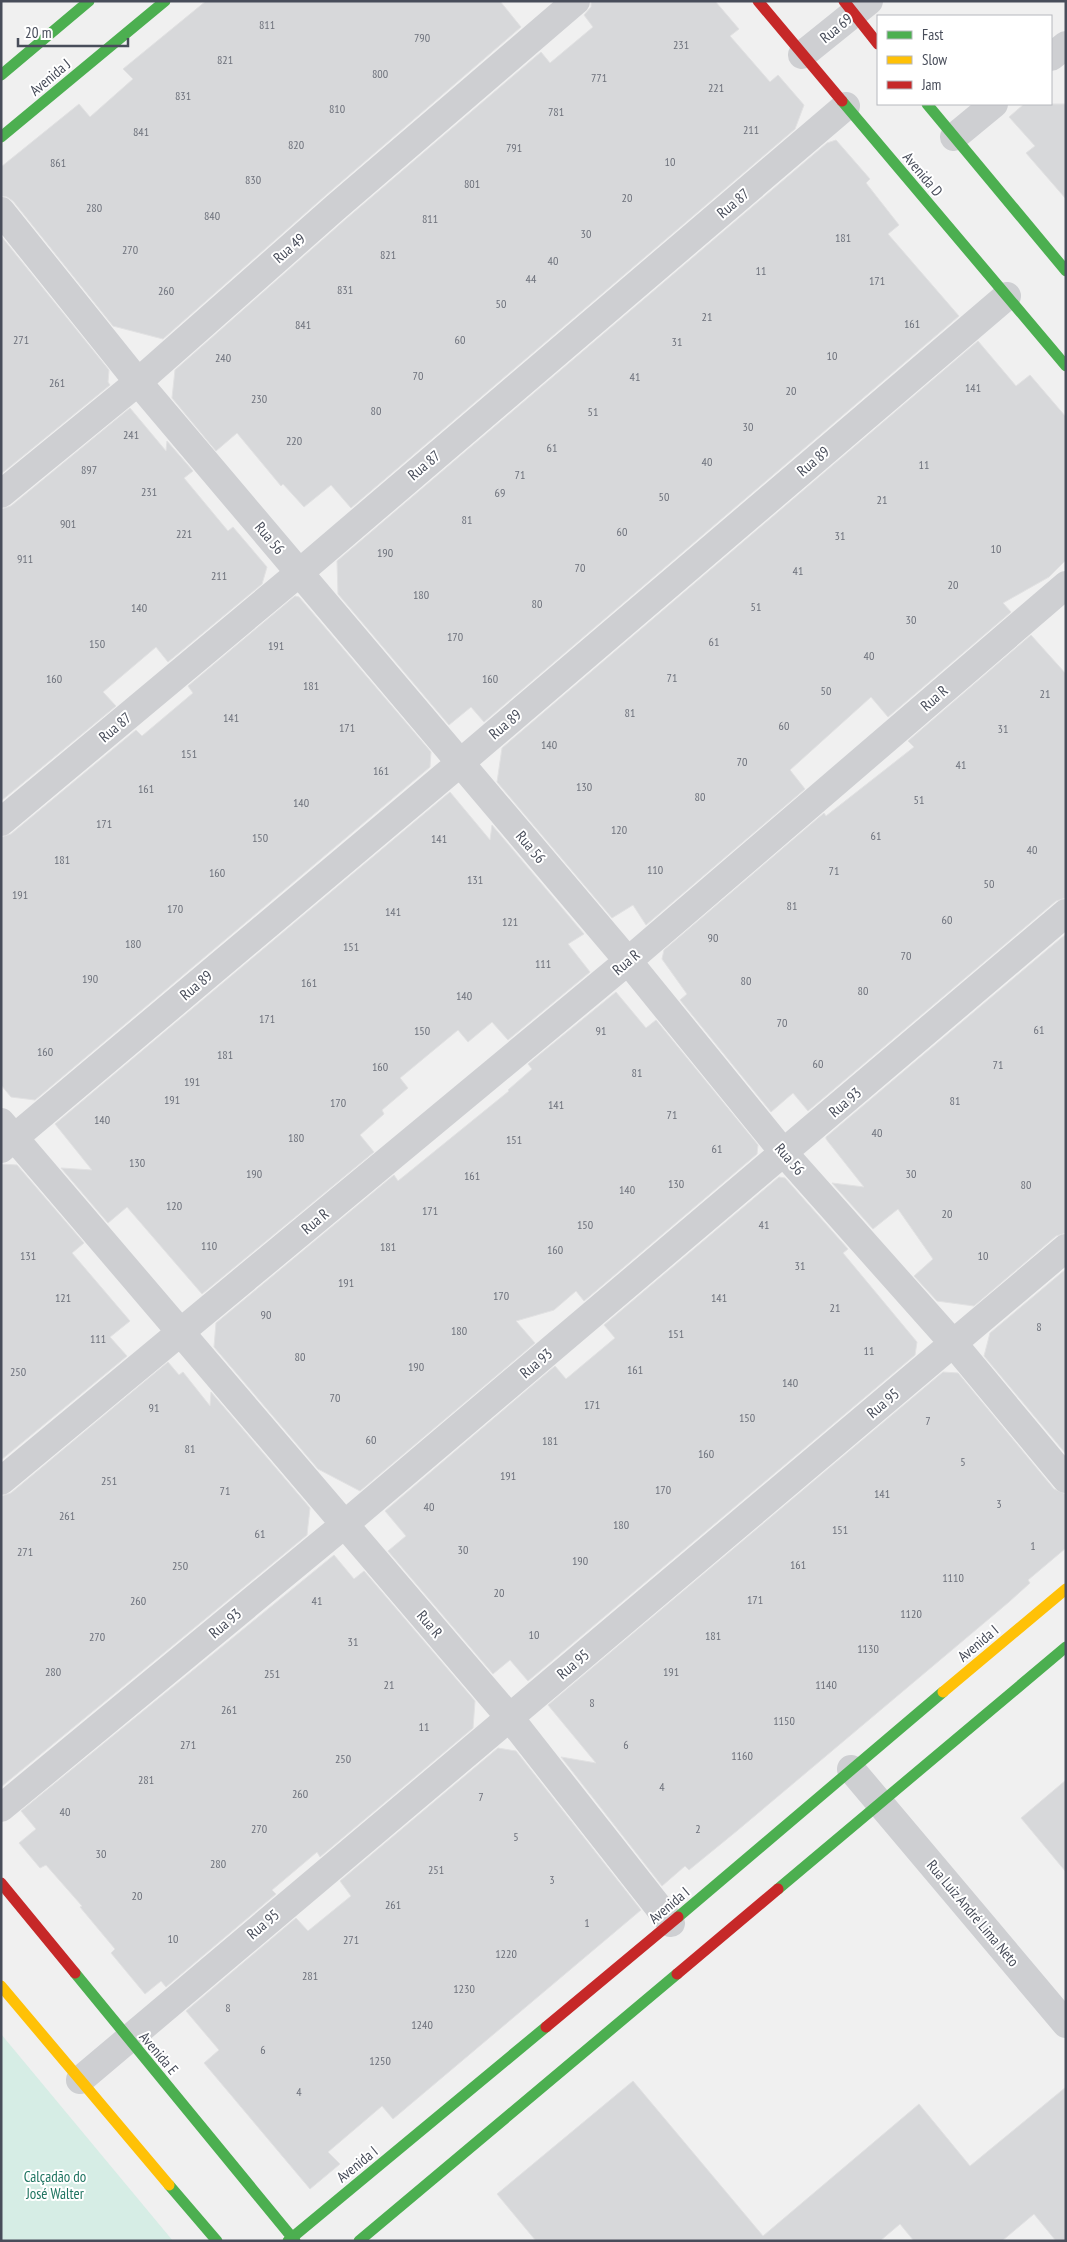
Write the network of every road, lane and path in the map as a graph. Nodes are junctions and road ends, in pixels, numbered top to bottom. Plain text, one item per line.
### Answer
1 (89, 1) edge
2 (165, 1) edge
3 (576, 1) edge
4 (758, 1) edge
5 (856, 5) edge
6 (877, 42) edge
7 (1066, 45) edge
8 (802, 55) junction
9 (1052, 56) edge
10 (1, 75) edge
11 (928, 105) edge
12 (993, 105) edge
13 (846, 106) junction
14 (1, 137) edge
15 (954, 137) junction
16 (1, 211) edge
17 (1066, 270) edge
18 (1007, 296) junction
19 (1066, 366) edge
20 (138, 382) junction
21 (1, 494) edge
22 (299, 572) junction
23 (1066, 585) edge
24 (460, 762) junction
25 (1, 822) edge
26 (1066, 913) edge
27 (628, 961) junction
28 (6, 1136) edge
29 (784, 1153) junction
30 (1066, 1248) edge
31 (180, 1332) junction
32 (953, 1343) junction
33 (1066, 1479) edge
34 (1, 1481) edge
35 (344, 1524) junction
36 (1066, 1589) edge
37 (1066, 1647) edge
38 (510, 1718) junction
39 (851, 1768) junction
40 (880, 1803) junction
41 (1, 1808) edge
42 (1, 1883) edge
43 (671, 1923) junction
44 (1, 1986) edge
45 (1066, 2024) edge
46 (128, 2038) junction
47 (80, 2080) junction
48 (292, 2240) edge
49 (217, 2241) edge
50 (360, 2241) edge

1 - 10 street
2 - 14 street, Avenida J
3 - 20 street, Rua 49
4 - 8 street, Avenida D
5 - 6 street
5 - 8 street, Rua 69
7 - 9 street
8 - 13 street, Avenida D
11 - 15 street
12 - 15 street
13 - 18 street, Avenida D
13 - 22 street, Rua 87
15 - 17 street
16 - 20 street, Rua 56
18 - 19 street, Avenida D
18 - 24 street, Rua 89
20 - 21 street, Rua 49
20 - 22 street, Rua 56
22 - 24 street, Rua 56
22 - 25 street, Rua 87
23 - 27 street, Rua R
24 - 27 street, Rua 56
24 - 28 street, Rua 89
26 - 29 street, Rua 93
27 - 29 street, Rua 56
27 - 31 street, Rua R
28 - 31 street, Rua R
29 - 32 street, Rua 56
29 - 35 street, Rua 93
30 - 32 street, Rua 95
31 - 34 street, Rua R
31 - 35 street, Rua R
32 - 33 street, Rua 56
32 - 38 street, Rua 95
35 - 38 street, Rua R
35 - 41 street, Rua 93
36 - 39 street, Avenida I
37 - 40 street
38 - 43 street, Rua R
38 - 46 street, Rua 95
39 - 40 street, Rua Luiz André Lima Neto
39 - 43 street, Avenida I
40 - 45 street, Rua Luiz André Lima Neto
40 - 50 street
42 - 46 street, Avenida E
43 - 48 street, Avenida I
44 - 47 street
46 - 47 street, Rua 95
46 - 48 street, Avenida E
47 - 49 street

